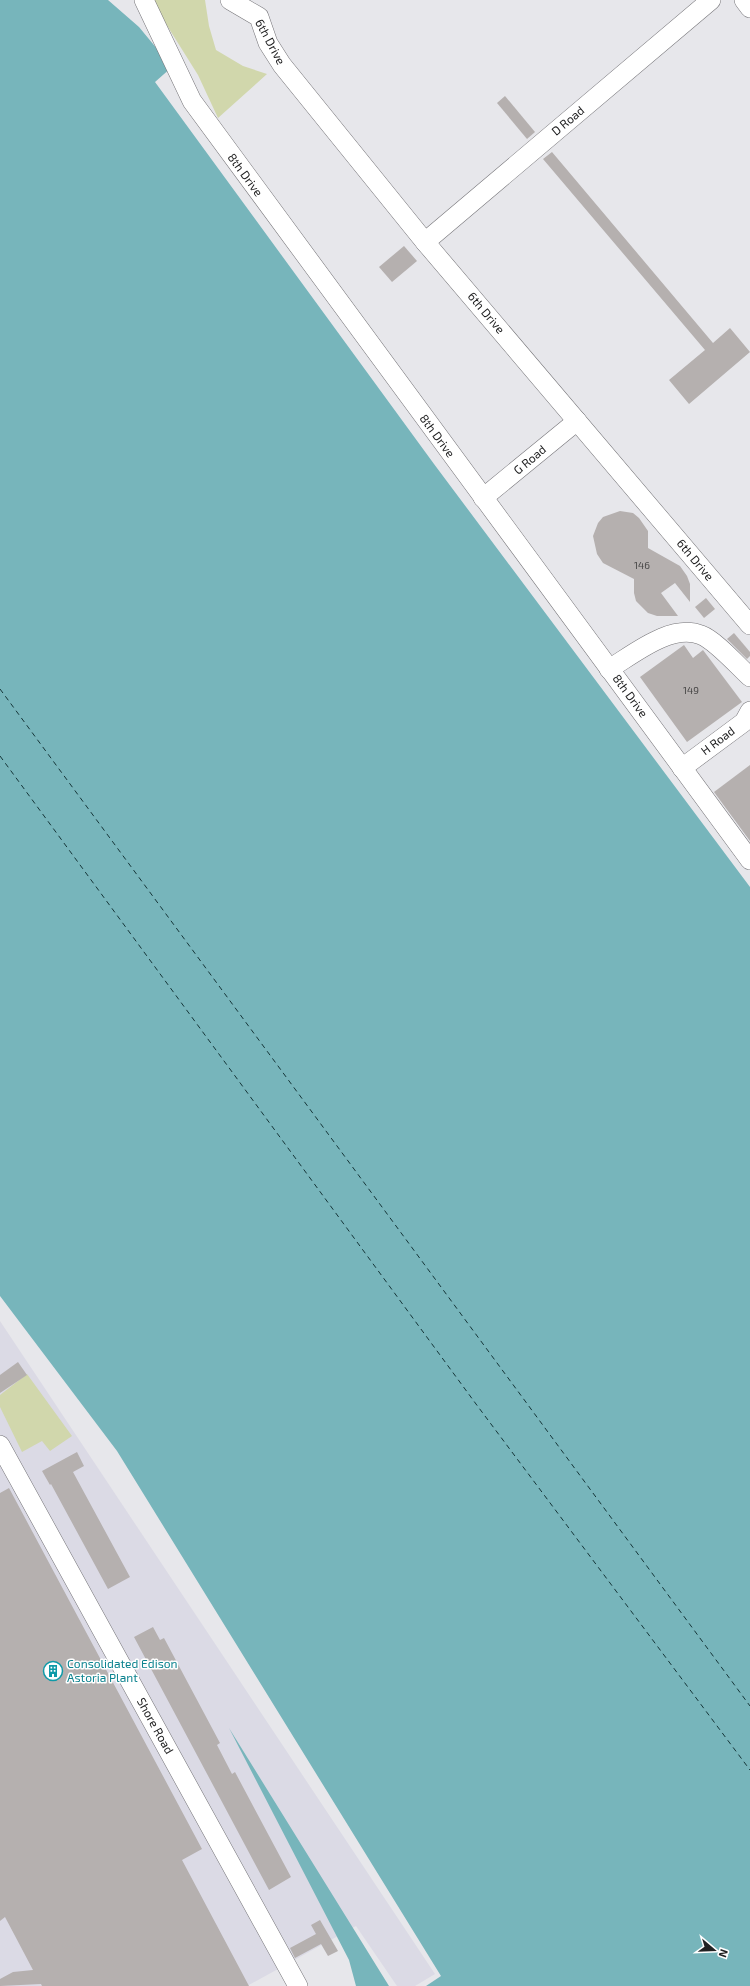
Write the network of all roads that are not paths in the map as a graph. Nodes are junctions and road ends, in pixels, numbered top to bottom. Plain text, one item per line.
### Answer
1 (144, 0) edge
2 (230, 0) edge
3 (711, 0) edge
4 (744, 0) edge
5 (750, 8) edge
6 (425, 242) junction
7 (577, 421) junction
8 (483, 498) junction
9 (750, 625) edge
10 (609, 669) junction
11 (750, 677) edge
12 (748, 721) edge
13 (682, 768) junction
14 (750, 860) edge
15 (0, 1445) edge
16 (298, 1986) edge

1 - 8 lane, 8th Drive
2 - 6 lane, 6th Drive
3 - 6 lane, D Road
4 - 5 lane
6 - 7 lane, 6th Drive
7 - 8 lane, G Road
7 - 9 lane, 6th Drive
8 - 10 lane, 8th Drive
10 - 11 lane
10 - 13 lane, 8th Drive
12 - 13 lane, H Road
13 - 14 lane, 8th Drive
15 - 16 lane, Shore Road

